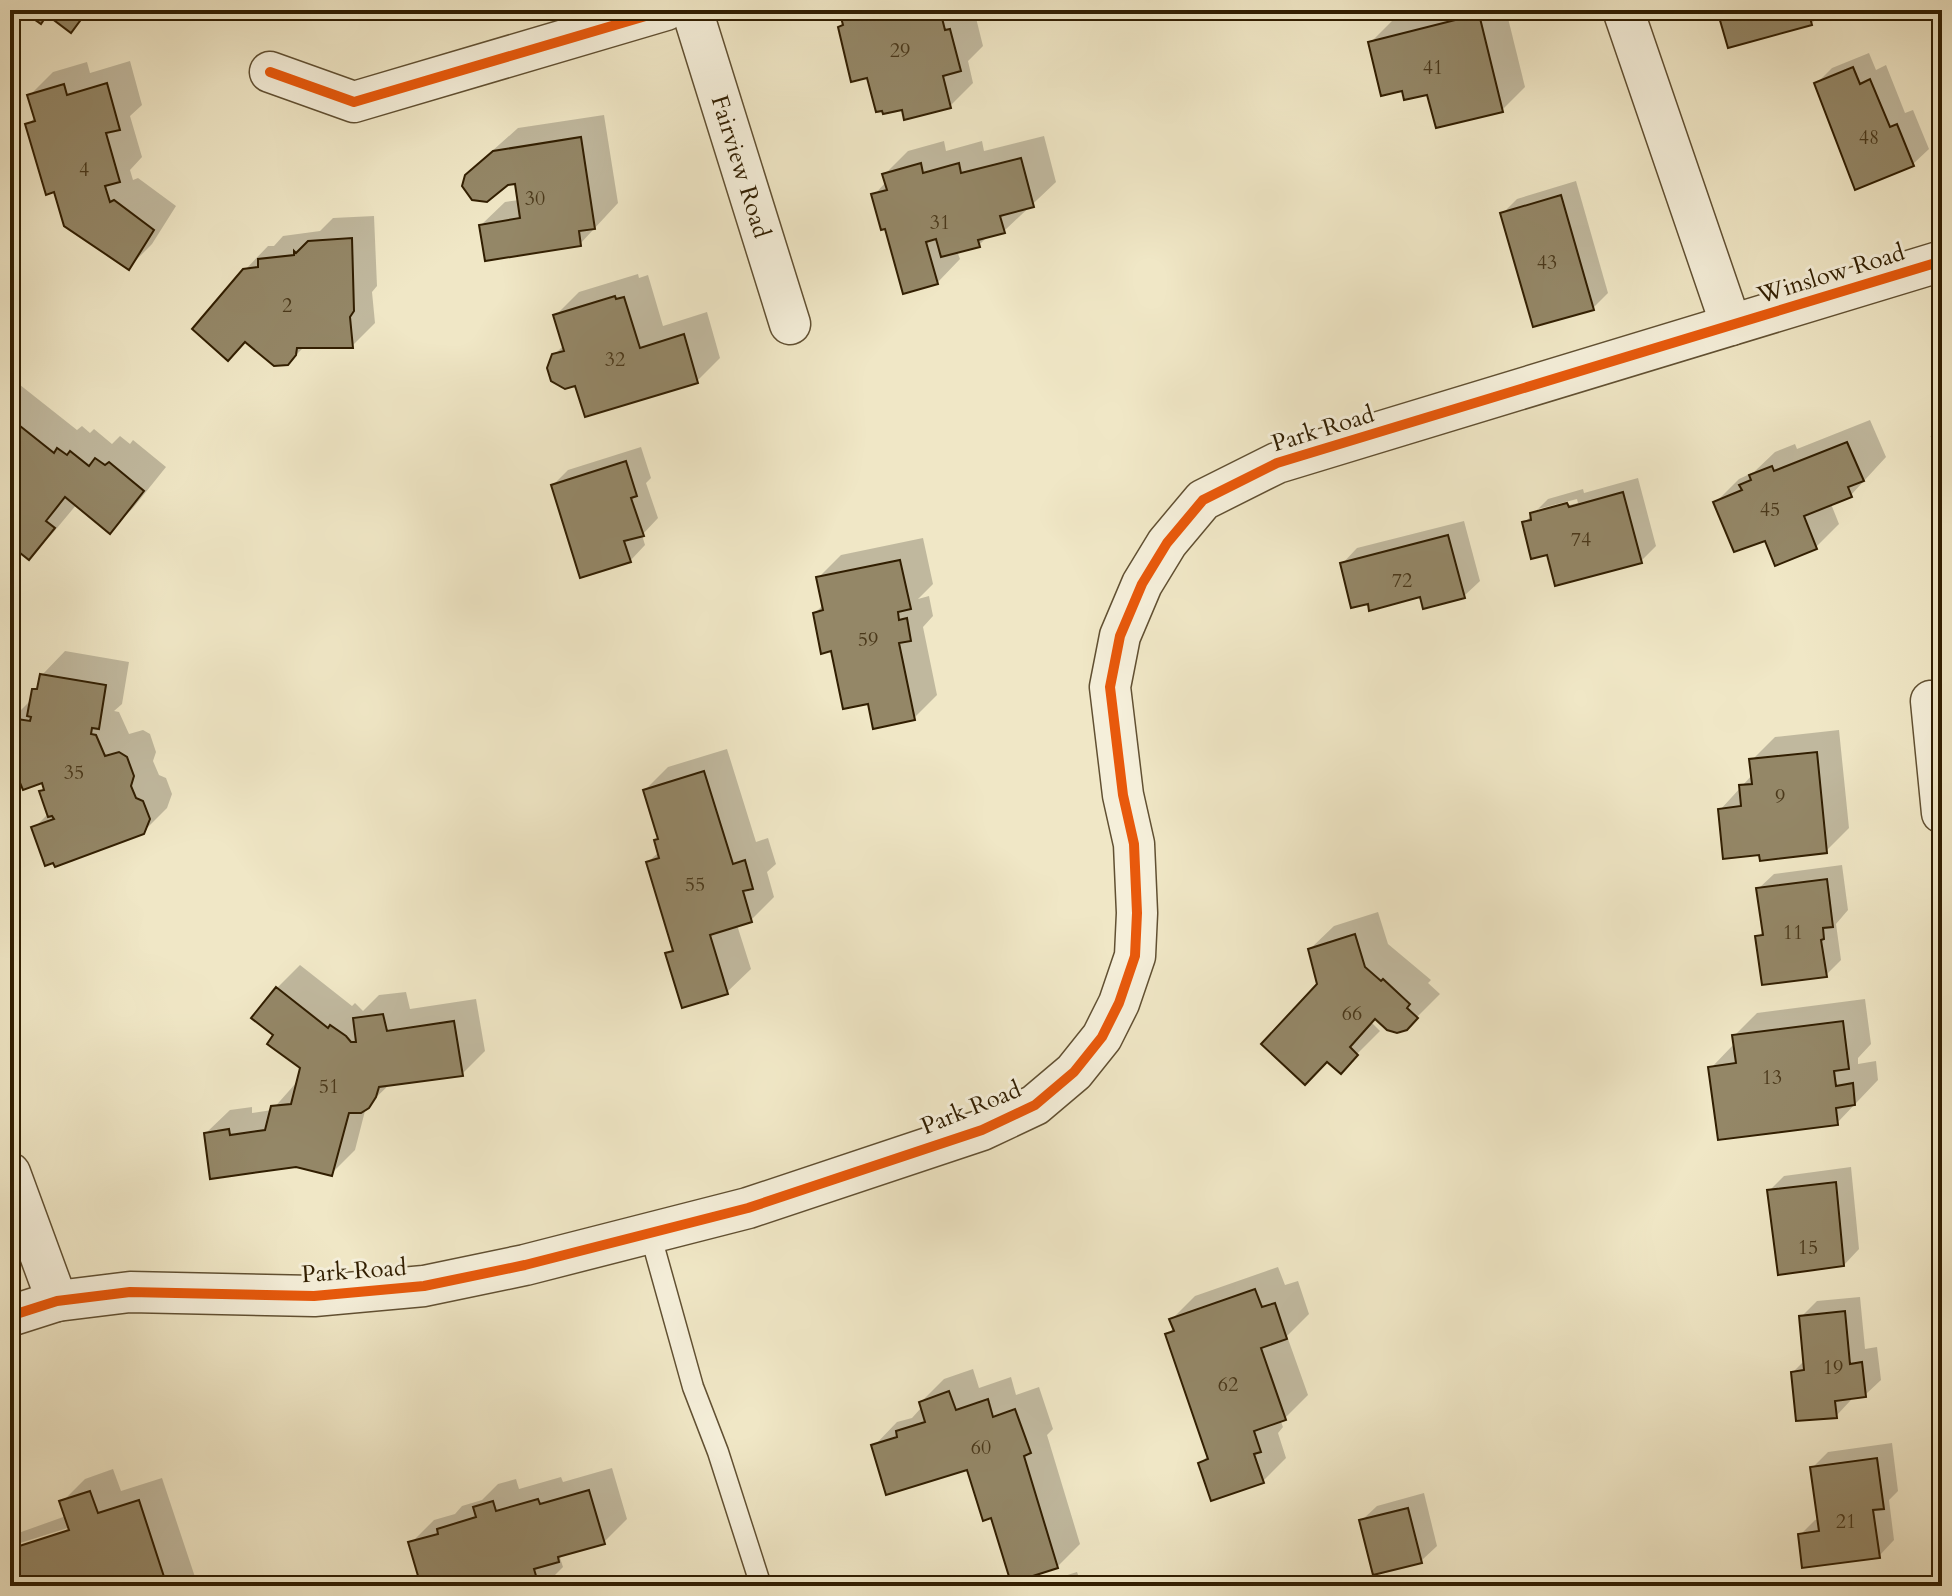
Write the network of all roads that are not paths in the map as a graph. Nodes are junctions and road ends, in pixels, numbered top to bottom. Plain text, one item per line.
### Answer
1 (666, 10) edge
2 (692, 10) edge
3 (1623, 10) edge
4 (270, 72) dead end
5 (1942, 261) edge
6 (790, 324) dead end
7 (1731, 325) junction
8 (1931, 701) dead end
9 (1942, 813) edge
10 (10, 1173) edge
11 (650, 1233) junction
12 (57, 1301) junction
13 (10, 1316) edge
14 (761, 1586) edge

1 - 4 street
2 - 6 street, Fairview Road
3 - 7 street, Winslow Road
5 - 7 street, Winslow Road
7 - 11 street, Park Road
8 - 9 street
10 - 12 street
11 - 12 street, Park Road
11 - 14 lane
12 - 13 street, Park Road

